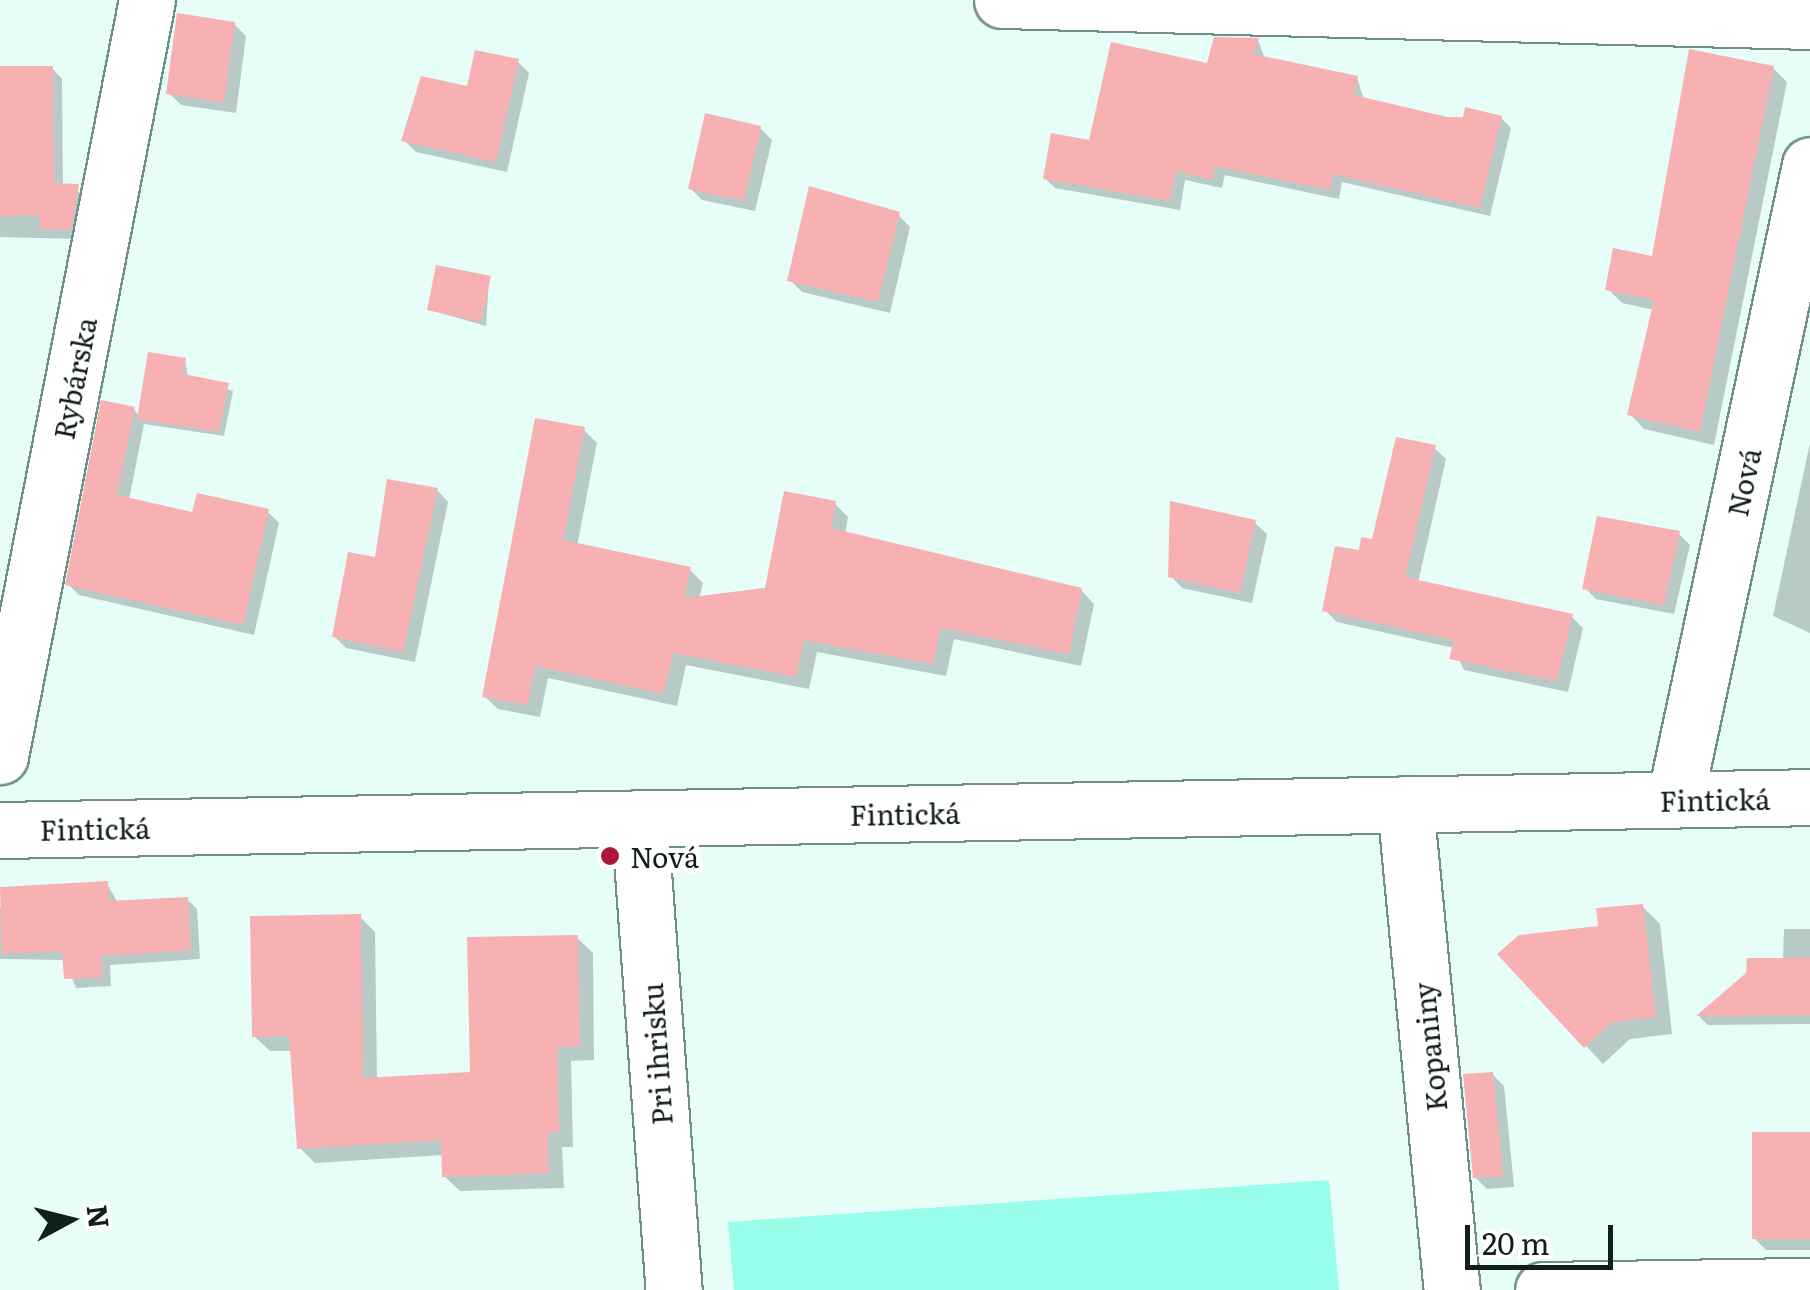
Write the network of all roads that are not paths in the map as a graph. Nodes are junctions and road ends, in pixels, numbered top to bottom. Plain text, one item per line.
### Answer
1 (148, 0) edge
2 (1002, 0) edge
3 (1810, 21) edge
4 (1810, 165) edge
5 (0, 756) edge
6 (1810, 797) edge
7 (1675, 799) junction
8 (1405, 804) junction
9 (638, 818) junction
10 (0, 830) edge
11 (1810, 1286) edge
12 (674, 1290) edge
13 (1452, 1290) edge
14 (1544, 1290) edge

1 - 5 street, Rybárska
2 - 3 street
4 - 7 street, Nová
6 - 7 street, Fintická
7 - 8 street, Fintická
8 - 9 street, Fintická
8 - 13 street, Kopaniny
9 - 10 street, Fintická
9 - 12 street, Pri ihrisku
11 - 14 street

